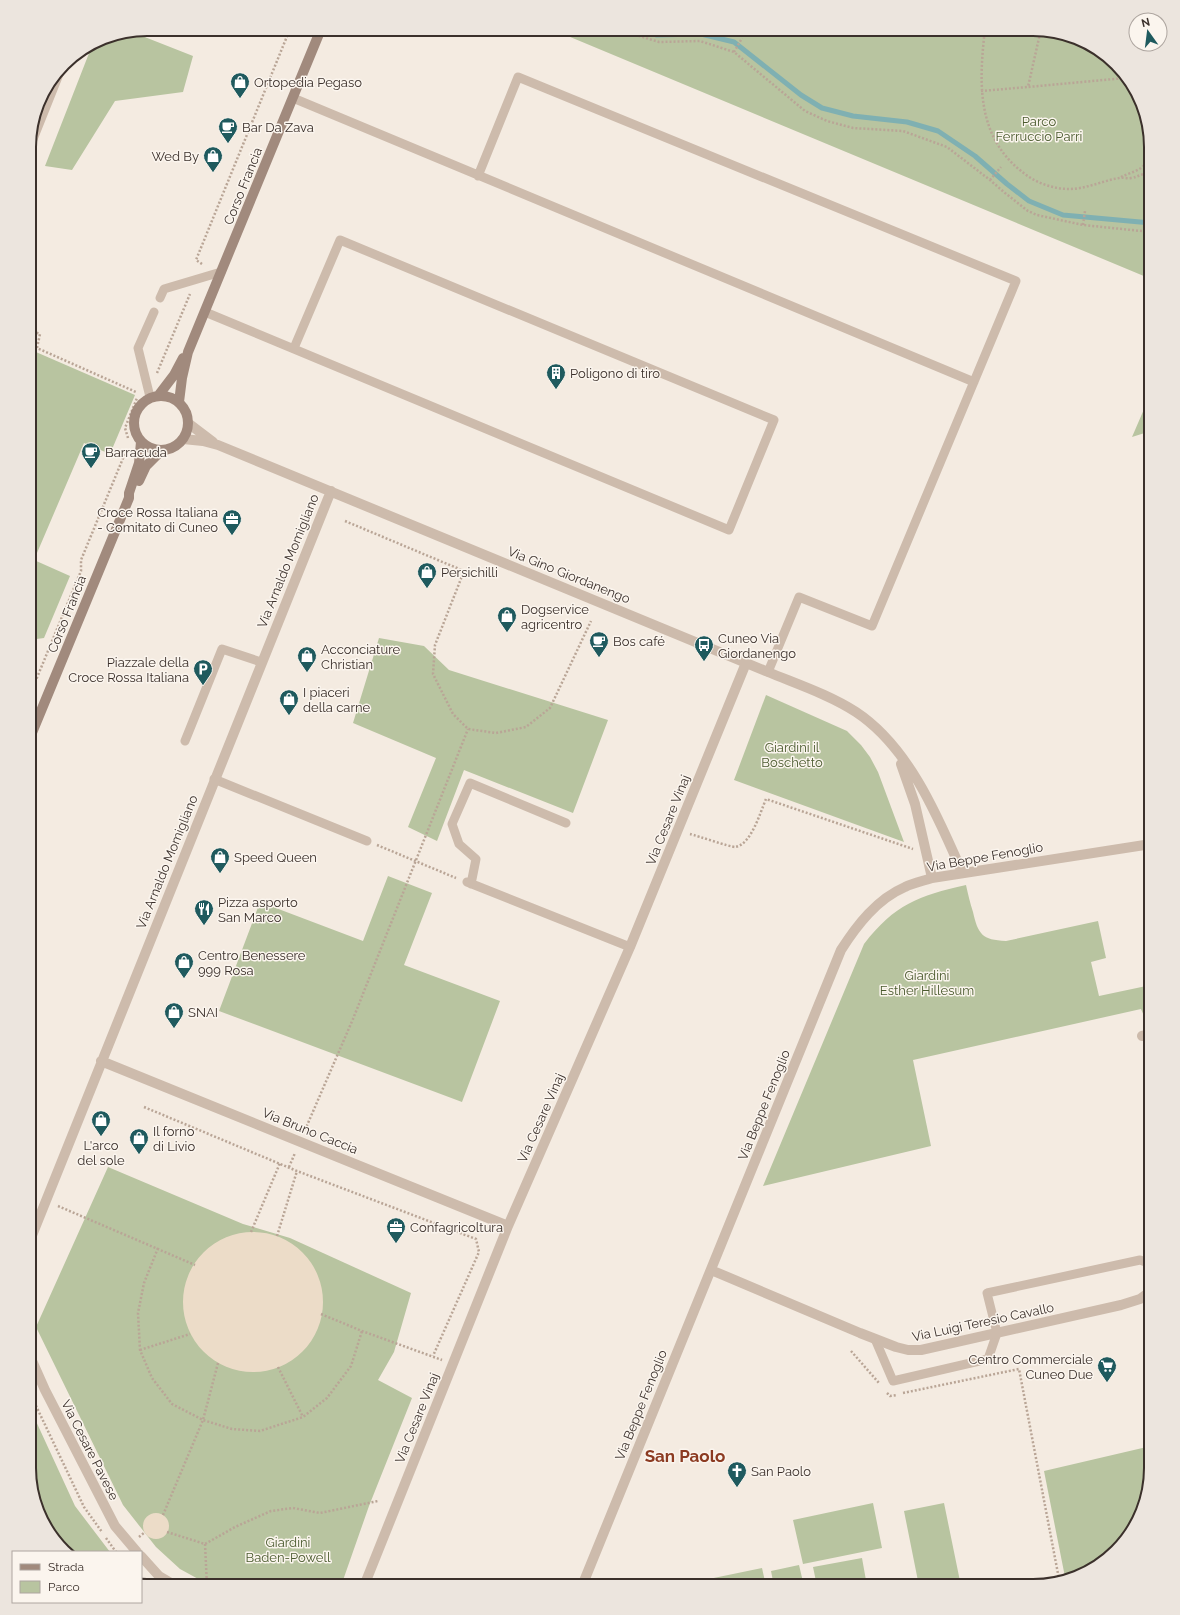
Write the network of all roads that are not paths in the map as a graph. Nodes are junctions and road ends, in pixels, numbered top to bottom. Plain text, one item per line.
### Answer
1 (318, 36) edge
2 (53, 88) edge
3 (293, 98) junction
4 (38, 126) edge
5 (478, 176) junction
6 (221, 272) junction
7 (160, 298) dead end
8 (154, 312) dead end
9 (205, 312) junction
10 (294, 348) junction
11 (188, 352) junction
12 (974, 382) junction
13 (154, 396) junction
14 (179, 402) junction
15 (188, 423) junction
16 (183, 439) junction
17 (141, 442) junction
18 (218, 445) junction
19 (162, 450) junction
20 (330, 491) junction
21 (129, 498) junction
22 (261, 662) junction
23 (746, 663) junction
24 (768, 672) junction
25 (36, 723) edge
26 (185, 741) dead end
27 (897, 751) junction
28 (214, 779) junction
29 (566, 823) dead end
30 (367, 841) road end
31 (1144, 845) edge
32 (962, 872) junction
33 (932, 878) junction
34 (630, 947) junction
35 (101, 1061) junction
36 (36, 1225) edge
37 (508, 1226) junction
38 (1144, 1261) edge
39 (710, 1270) junction
40 (1144, 1296) edge
41 (997, 1333) junction
42 (875, 1339) junction
43 (36, 1370) edge
44 (136, 1551) edge
45 (142, 1557) edge
46 (164, 1579) edge
47 (367, 1579) edge
48 (585, 1579) edge

1 - 3 main road, Corso Francia
2 - 4 street
3 - 5 lane
3 - 6 main road, Corso Francia
5 - 12 lane
5 - 12 lane
6 - 7 lane
6 - 9 main road, Corso Francia
8 - 13 lane
9 - 10 lane
9 - 11 main road, Corso Francia
10 - 10 lane
11 - 13 main road, Corso Francia
11 - 14 main road, Corso Francia
12 - 24 lane
13 - 14 main road
13 - 17 main road
14 - 15 main road
15 - 16 main road
15 - 18 street, Via Gino Giordanengo
16 - 18 street, Via Gino Giordanengo
16 - 19 main road
17 - 19 main road
17 - 21 main road, Corso Francia
18 - 20 street, Via Gino Giordanengo
19 - 21 main road, Corso Francia
20 - 22 street, Via Arnaldo Momigliano
20 - 23 street, Via Gino Giordanengo
21 - 25 main road, Corso Francia
22 - 26 lane
22 - 28 street, Via Arnaldo Momigliano
23 - 24 street, Via Gino Giordanengo
23 - 34 street, Via Cesare Vinaj
24 - 27 street, Via Gino Giordanengo
27 - 32 street, Via Gino Giordanengo
27 - 33 street, Via Gino Giordanengo
28 - 30 lane
28 - 35 street, Via Arnaldo Momigliano
29 - 34 lane
31 - 32 street, Via Beppe Fenoglio
32 - 33 street, Via Beppe Fenoglio
33 - 39 street, Via Beppe Fenoglio
34 - 37 street, Via Cesare Vinaj
35 - 36 street, Via Arnaldo Momigliano
35 - 37 street, Via Bruno Caccia
37 - 47 street, Via Cesare Vinaj
38 - 41 lane
39 - 42 street, Via Luigi Teresio Cavallo
39 - 48 street, Via Beppe Fenoglio
40 - 41 street, Via Luigi Teresio Cavallo
41 - 42 street, Via Luigi Teresio Cavallo
41 - 42 lane
43 - 44 street, Via Cesare Pavese
45 - 46 street

